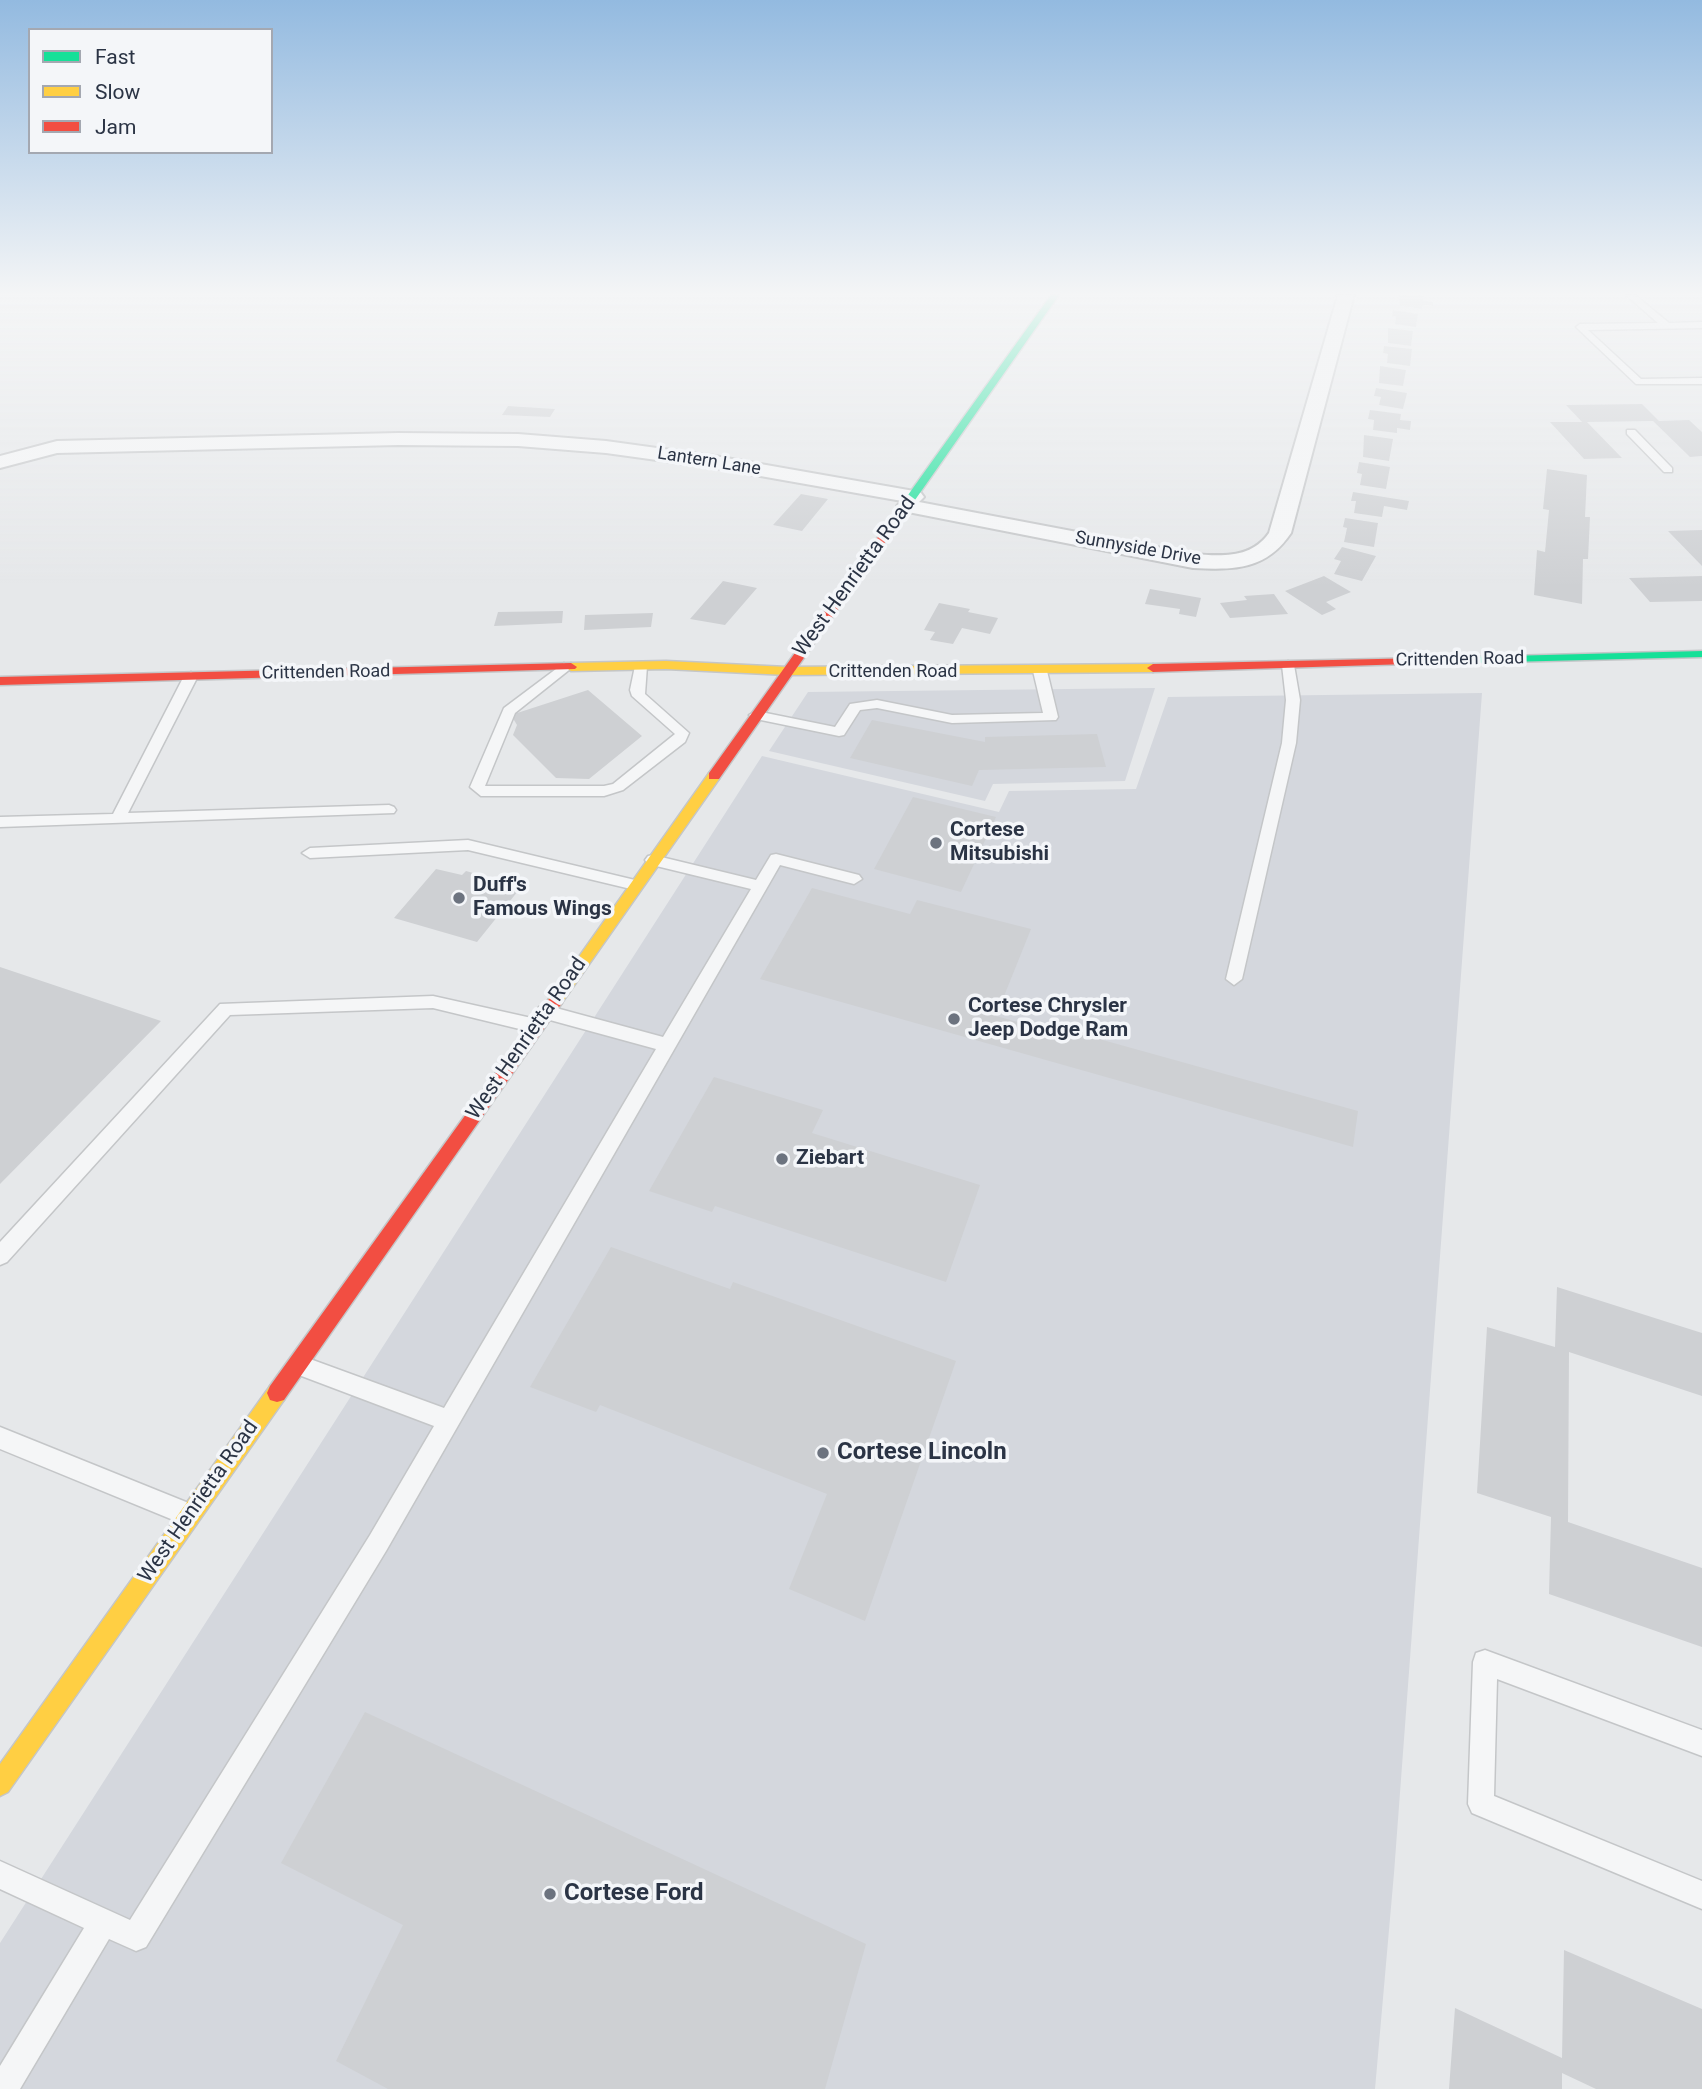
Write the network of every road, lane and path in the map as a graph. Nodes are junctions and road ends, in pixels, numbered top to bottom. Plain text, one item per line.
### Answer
1 (987, 392) edge
2 (1319, 392) edge
3 (1631, 432) dead end
4 (0, 462) edge
5 (1668, 470) dead end
6 (911, 501) junction
7 (1702, 654) edge
8 (1288, 665) junction
9 (641, 666) junction
10 (564, 667) junction
11 (787, 671) junction
12 (1040, 671) junction
13 (191, 676) junction
14 (0, 681) edge
15 (756, 715) junction
16 (389, 810) dead end
17 (118, 818) junction
18 (0, 822) edge
19 (310, 853) dead end
20 (653, 860) junction
21 (854, 879) dead end
22 (635, 885) junction
23 (760, 886) junction
24 (1234, 979) dead end
25 (540, 1019) junction
26 (668, 1045) junction
27 (0, 1256) edge
28 (297, 1364) junction
29 (449, 1421) junction
30 (0, 1438) edge
31 (190, 1515) junction
32 (1702, 1743) edge
33 (0, 1784) edge
34 (0, 1875) edge
35 (1702, 1895) edge
36 (103, 1922) junction
37 (3, 2089) edge

1 - 6 main road, West Henrietta Road
2 - 6 street, Sunnyside Drive
3 - 5 lane
4 - 6 street, Lantern Lane
6 - 11 main road, West Henrietta Road
7 - 8 main road, Crittenden Road
8 - 12 main road, Crittenden Road
8 - 24 lane
9 - 10 main road, Crittenden Road
9 - 10 lane
9 - 11 main road, Crittenden Road
10 - 13 main road, Crittenden Road
11 - 12 main road, Crittenden Road
11 - 15 main road, West Henrietta Road
12 - 15 lane
13 - 14 main road, Crittenden Road
13 - 17 lane
15 - 20 main road, West Henrietta Road
16 - 17 lane
17 - 18 lane
19 - 22 lane
20 - 22 main road, West Henrietta Road
20 - 23 lane
21 - 23 lane
22 - 25 main road, West Henrietta Road
23 - 26 lane
25 - 26 lane
25 - 27 lane
25 - 28 main road, West Henrietta Road
26 - 29 lane
28 - 29 lane
28 - 31 main road, West Henrietta Road
29 - 36 lane
30 - 31 lane
31 - 33 main road, West Henrietta Road
32 - 35 lane
34 - 36 lane
36 - 37 lane

